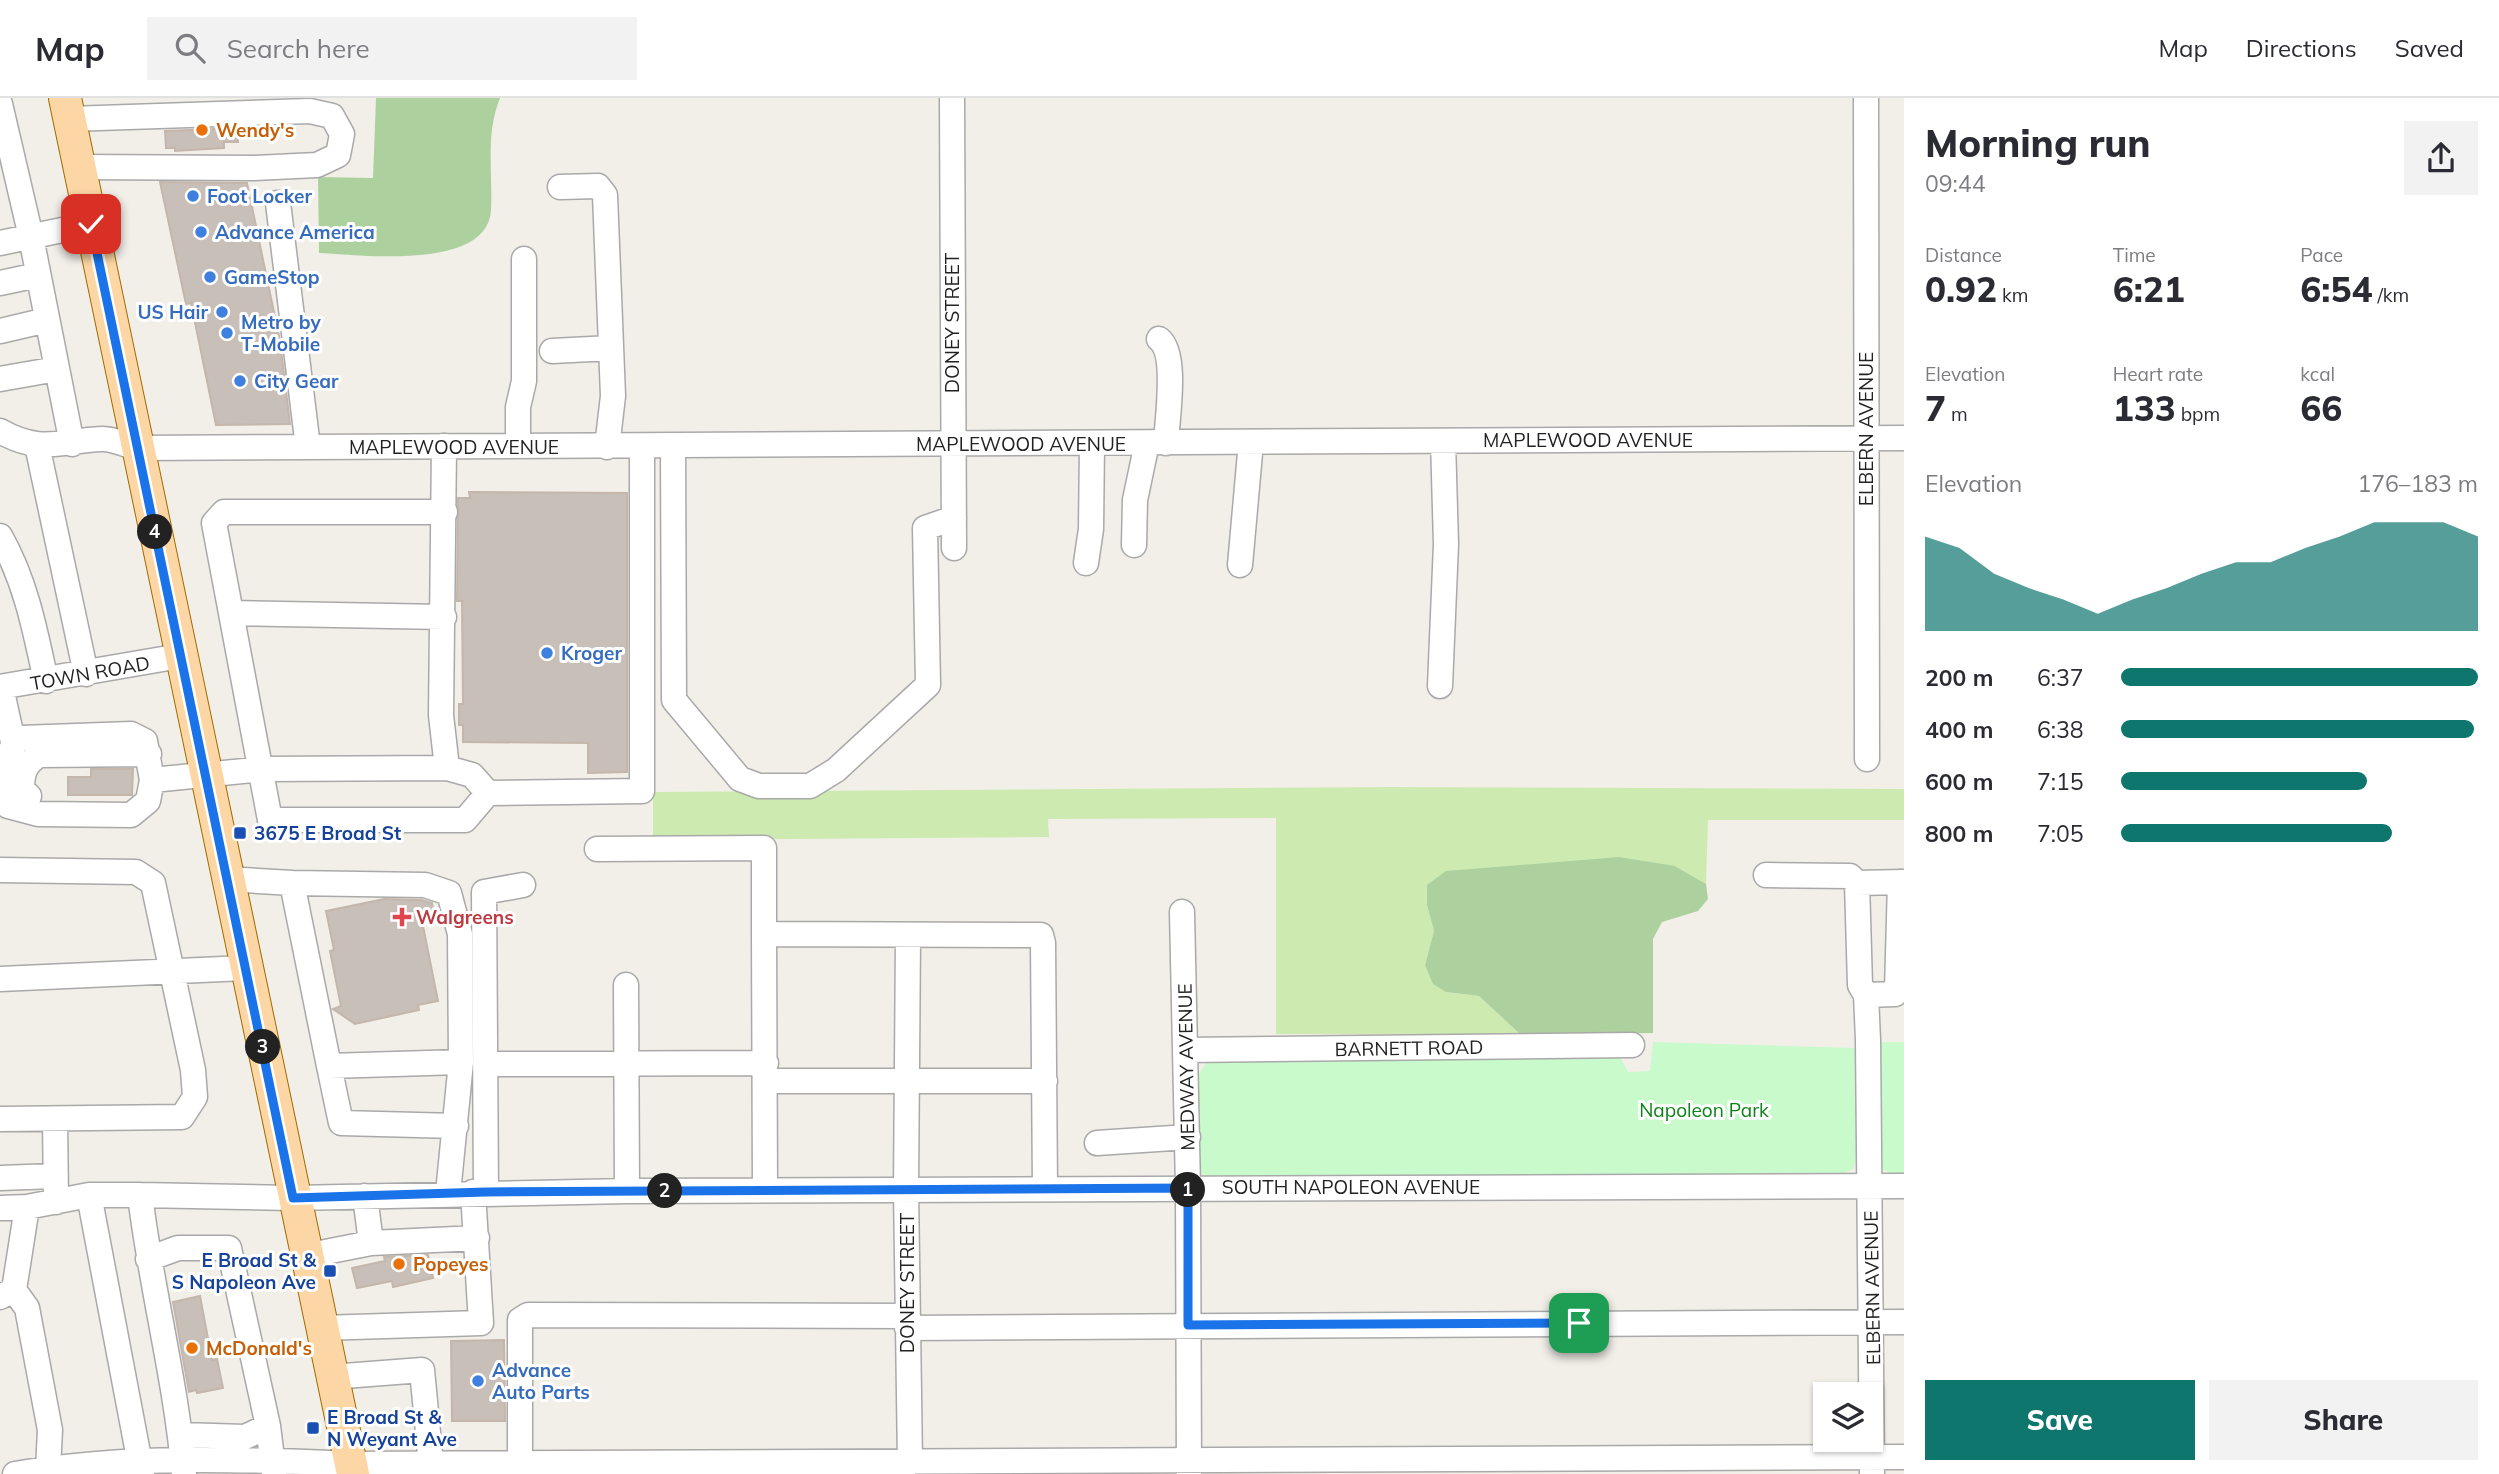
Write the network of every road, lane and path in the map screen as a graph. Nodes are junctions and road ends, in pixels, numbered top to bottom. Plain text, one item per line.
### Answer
1 (952, 98) edge
2 (1866, 98) edge
3 (0, 104) edge
4 (67, 108) edge
5 (79, 167) junction
6 (559, 187) dead end
7 (278, 203) dead end
8 (91, 224) junction
9 (31, 237) junction
10 (0, 243) edge
11 (524, 259) dead end
12 (38, 275) junction
13 (0, 283) edge
14 (47, 320) junction
15 (0, 331) edge
16 (1159, 339) dead end
17 (611, 348) junction
18 (552, 351) dead end
19 (57, 369) junction
20 (0, 379) edge
21 (0, 431) edge
22 (1904, 438) edge
23 (1866, 439) junction
24 (1443, 441) junction
25 (1251, 442) junction
26 (1092, 443) junction
27 (1157, 443) junction
28 (72, 444) junction
29 (951, 444) junction
30 (37, 445) junction
31 (444, 446) junction
32 (518, 446) junction
33 (642, 446) junction
34 (673, 446) junction
35 (308, 447) junction
36 (607, 447) junction
37 (137, 448) junction
38 (445, 512) junction
39 (954, 518) junction
40 (0, 536) edge
41 (1135, 545) dead end
42 (954, 548) dead end
43 (1086, 563) dead end
44 (1240, 565) dead end
45 (232, 613) junction
46 (444, 617) junction
47 (180, 656) junction
48 (86, 674) junction
49 (46, 681) junction
50 (1440, 686) dead end
51 (1, 687) edge
52 (13, 742) junction
53 (149, 754) junction
54 (1867, 759) dead end
55 (447, 768) junction
56 (263, 769) junction
57 (206, 776) junction
58 (150, 790) junction
59 (488, 793) junction
60 (4, 806) edge
61 (597, 849) dead end
62 (0, 870) edge
63 (1766, 875) dead end
64 (227, 879) junction
65 (1902, 882) edge
66 (292, 883) junction
67 (1857, 883) junction
68 (523, 885) dead end
69 (1182, 912) dead end
70 (764, 934) junction
71 (908, 936) junction
72 (245, 968) junction
73 (172, 973) junction
74 (0, 979) edge
75 (626, 985) dead end
76 (1866, 995) junction
77 (1632, 1045) dead end
78 (1186, 1050) junction
79 (627, 1061) junction
80 (473, 1063) junction
81 (329, 1066) junction
82 (766, 1072) junction
83 (908, 1080) junction
84 (1045, 1081) junction
85 (0, 1119) edge
86 (55, 1119) junction
87 (456, 1126) junction
88 (1188, 1137) junction
89 (1097, 1143) dead end
90 (55, 1176) junction
91 (0, 1178) edge
92 (1870, 1186) junction
93 (1904, 1186) edge
94 (1188, 1188) junction
95 (906, 1189) junction
96 (1045, 1189) junction
97 (765, 1190) junction
98 (627, 1191) junction
99 (480, 1192) junction
100 (448, 1193) junction
101 (89, 1195) junction
102 (140, 1195) junction
103 (365, 1196) junction
104 (293, 1198) junction
105 (56, 1202) junction
106 (27, 1207) junction
107 (0, 1208) edge
108 (477, 1238) junction
109 (371, 1243) junction
110 (305, 1256) junction
111 (148, 1259) junction
112 (7, 1294) edge
113 (907, 1322) junction
114 (1873, 1322) junction
115 (1904, 1322) edge
116 (1188, 1325) junction
117 (321, 1328) junction
118 (331, 1377) junction
119 (268, 1426) junction
120 (182, 1435) junction
121 (1904, 1457) edge
122 (910, 1462) junction
123 (1872, 1465) edge
124 (273, 1467) edge
125 (443, 1467) edge
126 (1189, 1467) edge
127 (141, 1468) edge
128 (183, 1468) edge
129 (48, 1469) junction
130 (352, 1469) edge
131 (520, 1469) edge
132 (15, 1474) edge

1 - 29 street, DONEY STREET
2 - 23 street, ELBERN AVENUE
3 - 9 street
4 - 5 main road
4 - 5 street
5 - 8 main road
6 - 17 street
7 - 35 street
8 - 9 street
8 - 37 main road
9 - 10 street
9 - 12 street
11 - 32 street
12 - 13 street
12 - 14 street
14 - 15 street
14 - 19 street
16 - 27 street
17 - 18 street
17 - 36 street
19 - 20 street
19 - 28 street
21 - 30 street
22 - 23 street, MAPLEWOOD AVENUE
23 - 24 street, MAPLEWOOD AVENUE
23 - 54 street, ELBERN AVENUE
24 - 25 street, MAPLEWOOD AVENUE
24 - 50 street
25 - 27 street, MAPLEWOOD AVENUE
25 - 44 street
26 - 27 street, MAPLEWOOD AVENUE
26 - 29 street, MAPLEWOOD AVENUE
26 - 43 street
27 - 41 street
28 - 30 street, MAPLEWOOD AVENUE
28 - 37 street, MAPLEWOOD AVENUE
29 - 34 street, MAPLEWOOD AVENUE
29 - 39 street, DONEY STREET
30 - 48 street
31 - 32 street, MAPLEWOOD AVENUE
31 - 35 street, MAPLEWOOD AVENUE
31 - 38 street
32 - 36 street, MAPLEWOOD AVENUE
33 - 34 street, MAPLEWOOD AVENUE
33 - 36 street, MAPLEWOOD AVENUE
33 - 59 street
34 - 39 street
35 - 37 street, MAPLEWOOD AVENUE
37 - 47 main road
38 - 45 street
38 - 46 street
39 - 42 street, DONEY STREET
40 - 49 street
45 - 46 street
45 - 56 street
46 - 55 street
47 - 48 street, TOWN ROAD
47 - 57 main road
48 - 49 street, TOWN ROAD
49 - 51 street, TOWN ROAD
51 - 52 street
52 - 53 street
52 - 60 street
53 - 58 street
53 - 58 street
55 - 56 street
55 - 59 street
56 - 57 street
56 - 59 street
57 - 58 street
57 - 64 main road
58 - 60 street
61 - 70 street
62 - 73 street
63 - 67 street
64 - 66 street
64 - 72 main road
65 - 67 street
65 - 76 street
66 - 80 street
66 - 81 street
67 - 76 street, ELBERN AVENUE
68 - 80 street
69 - 78 street, MEDWAY AVENUE
70 - 71 street
70 - 82 street
71 - 83 street, DONEY STREET
71 - 84 street
72 - 73 street
72 - 104 main road
73 - 74 street
73 - 86 street
75 - 79 street
76 - 92 street, ELBERN AVENUE
77 - 78 street, BARNETT ROAD
78 - 88 street, MEDWAY AVENUE
79 - 80 street
79 - 82 street
79 - 98 street
80 - 81 street
80 - 87 street
80 - 99 street
81 - 87 street
82 - 83 street
82 - 97 street
83 - 84 street
83 - 95 street, DONEY STREET
84 - 96 street
85 - 86 street
86 - 90 street
87 - 100 street
88 - 89 street
88 - 94 street, MEDWAY AVENUE
90 - 91 street
90 - 105 street
92 - 93 street, SOUTH NAPOLEON AVENUE
92 - 94 street, SOUTH NAPOLEON AVENUE
92 - 114 street, ELBERN AVENUE
94 - 96 street, SOUTH NAPOLEON AVENUE
94 - 116 street, MEDWAY AVENUE
95 - 96 street, SOUTH NAPOLEON AVENUE
95 - 97 street, SOUTH NAPOLEON AVENUE
95 - 113 street, DONEY STREET
97 - 98 street, SOUTH NAPOLEON AVENUE
98 - 99 street, SOUTH NAPOLEON AVENUE
99 - 100 street, SOUTH NAPOLEON AVENUE
99 - 108 street
100 - 103 street, SOUTH NAPOLEON AVENUE
101 - 102 street, SOUTH NAPOLEON AVENUE
101 - 105 street, SOUTH NAPOLEON AVENUE
101 - 127 street
102 - 104 street, SOUTH NAPOLEON AVENUE
102 - 111 street
103 - 104 street, SOUTH NAPOLEON AVENUE
103 - 109 street
104 - 110 main road
105 - 106 street, SOUTH NAPOLEON AVENUE
106 - 107 street, SOUTH NAPOLEON AVENUE
106 - 112 street
108 - 109 street
108 - 117 street
109 - 110 street
110 - 117 main road
111 - 119 street
111 - 120 street
112 - 129 street
113 - 116 street
113 - 122 street, DONEY STREET
113 - 131 street
114 - 115 street
114 - 116 street
114 - 123 street, ELBERN AVENUE
116 - 126 street, MEDWAY AVENUE
117 - 118 main road
118 - 125 street
118 - 130 main road
119 - 120 street
119 - 124 street
120 - 128 street
121 - 123 street
122 - 126 street
122 - 131 street
123 - 126 street
124 - 128 street
124 - 130 street
125 - 130 street
125 - 131 street
127 - 128 street
127 - 129 street
129 - 132 street

